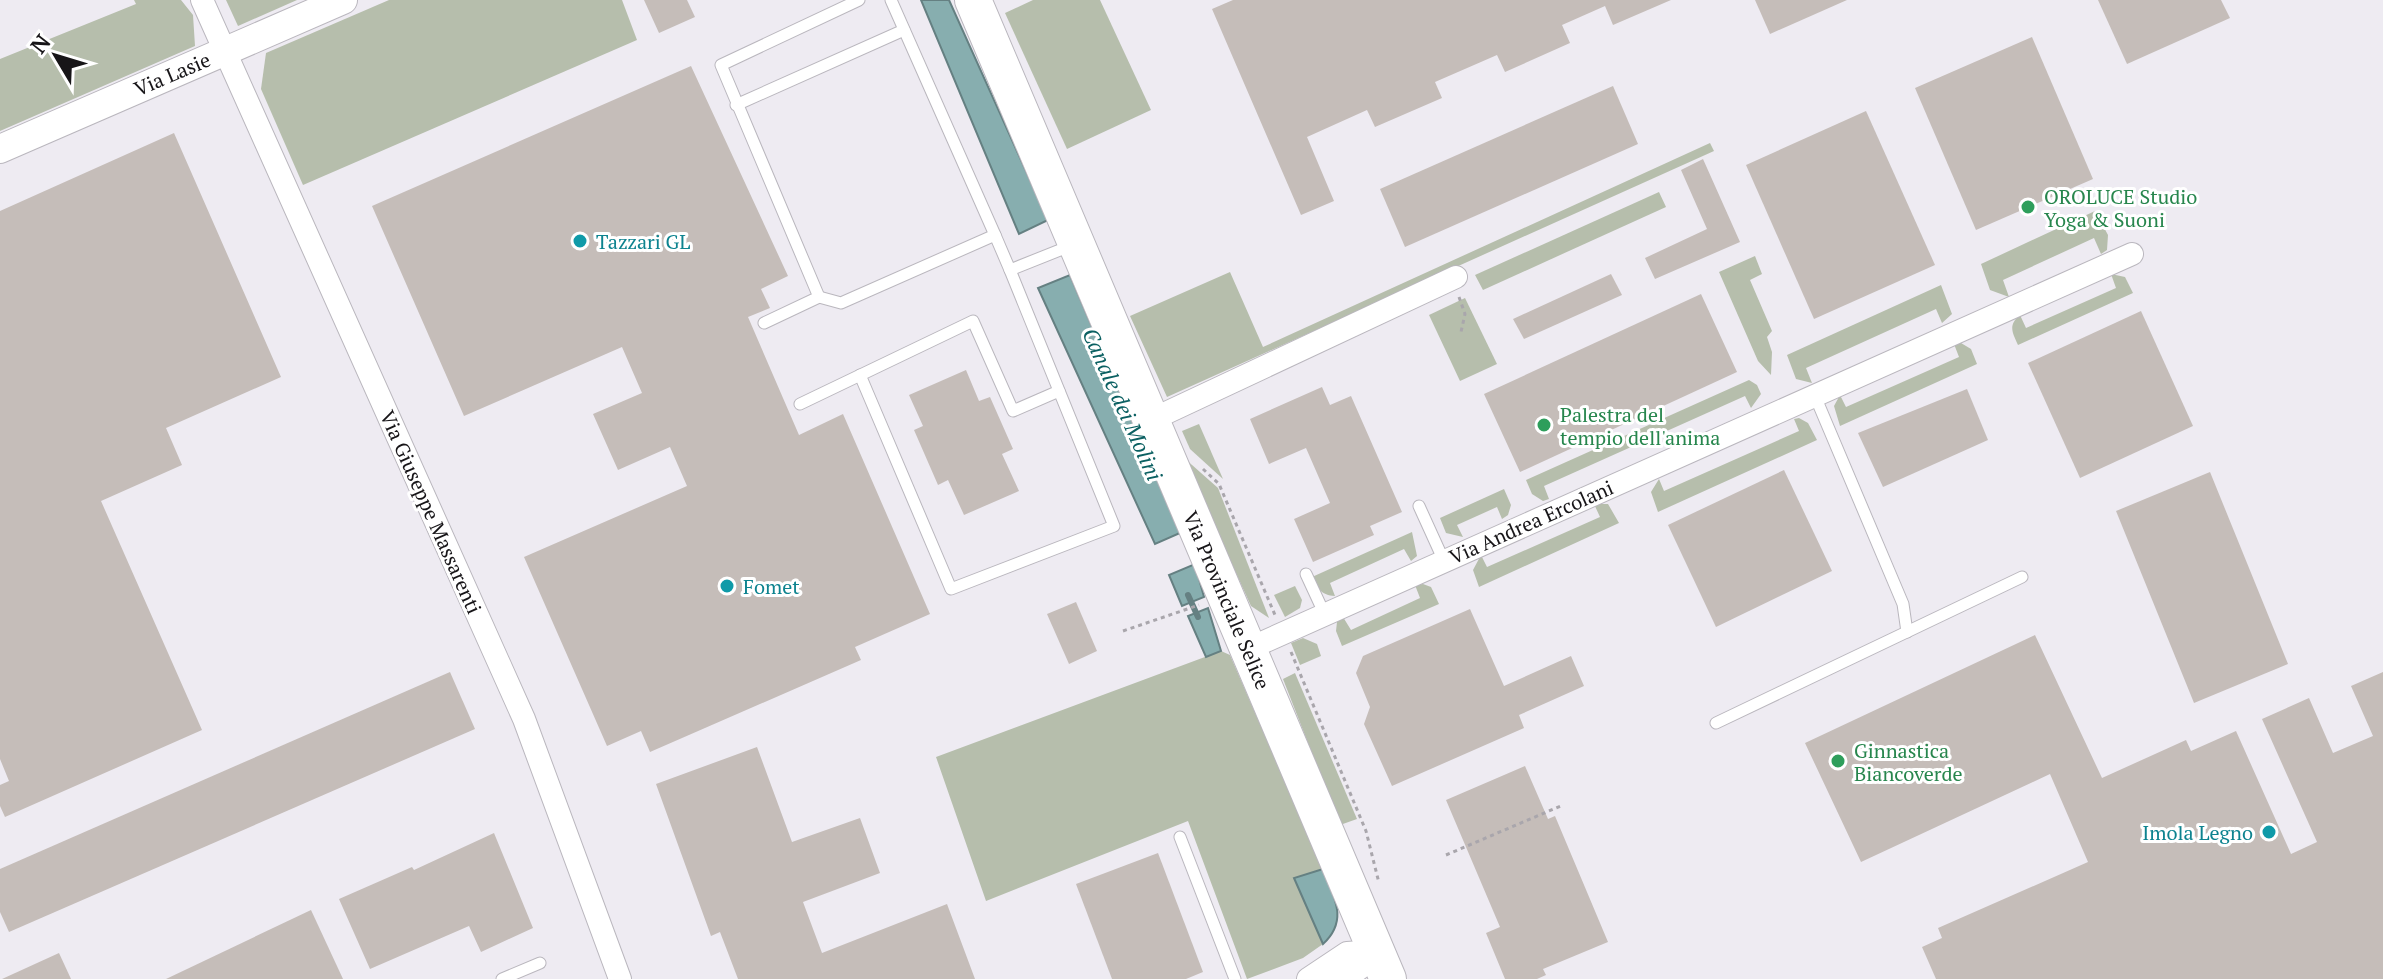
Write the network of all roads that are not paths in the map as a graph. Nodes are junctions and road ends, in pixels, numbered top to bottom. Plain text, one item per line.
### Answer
1 (202, 0) edge
2 (343, 0) edge
3 (859, 0) edge
4 (891, 0) edge
5 (973, 0) edge
6 (904, 30) junction
7 (223, 52) junction
8 (736, 105) junction
9 (0, 149) edge
10 (995, 235) junction
11 (1077, 244) junction
12 (2132, 254) dead end
13 (1010, 270) junction
14 (1458, 287) road end
15 (819, 297) junction
16 (764, 323) dead end
17 (860, 375) junction
18 (1059, 391) junction
19 (1815, 396) junction
20 (800, 404) dead end
21 (1151, 420) junction
22 (1419, 506) dead end
23 (1444, 561) junction
24 (1306, 574) dead end
25 (2022, 577) dead end
26 (1325, 615) junction
27 (1907, 632) junction
28 (1248, 649) junction
29 (1716, 723) dead end
30 (1180, 837) dead end
31 (1366, 961) edge
32 (540, 963) dead end
33 (502, 979) edge
34 (620, 979) edge
35 (1235, 979) edge
36 (1308, 979) edge

1 - 7 street, Via Giuseppe Massarenti
2 - 7 street, Via Lasie
3 - 8 lane
4 - 6 lane
5 - 11 main road, Via Provinciale Selice
6 - 8 lane
6 - 10 lane
7 - 9 street, Via Lasie
7 - 34 street, Via Giuseppe Massarenti
8 - 15 lane
10 - 13 lane
10 - 15 lane
11 - 13 lane
11 - 21 main road, Via Provinciale Selice
12 - 19 street, Via Andrea Ercolani
13 - 18 lane
14 - 21 street
15 - 16 lane
17 - 18 lane
17 - 18 lane
17 - 20 lane
19 - 23 street, Via Andrea Ercolani
19 - 27 lane
21 - 28 main road, Via Provinciale Selice
22 - 23 lane
23 - 26 street, Via Andrea Ercolani
24 - 26 lane
25 - 27 lane
26 - 28 street, Via Andrea Ercolani
27 - 29 lane
28 - 31 main road, Via Provinciale Selice
30 - 35 lane
31 - 36 street
32 - 33 lane

